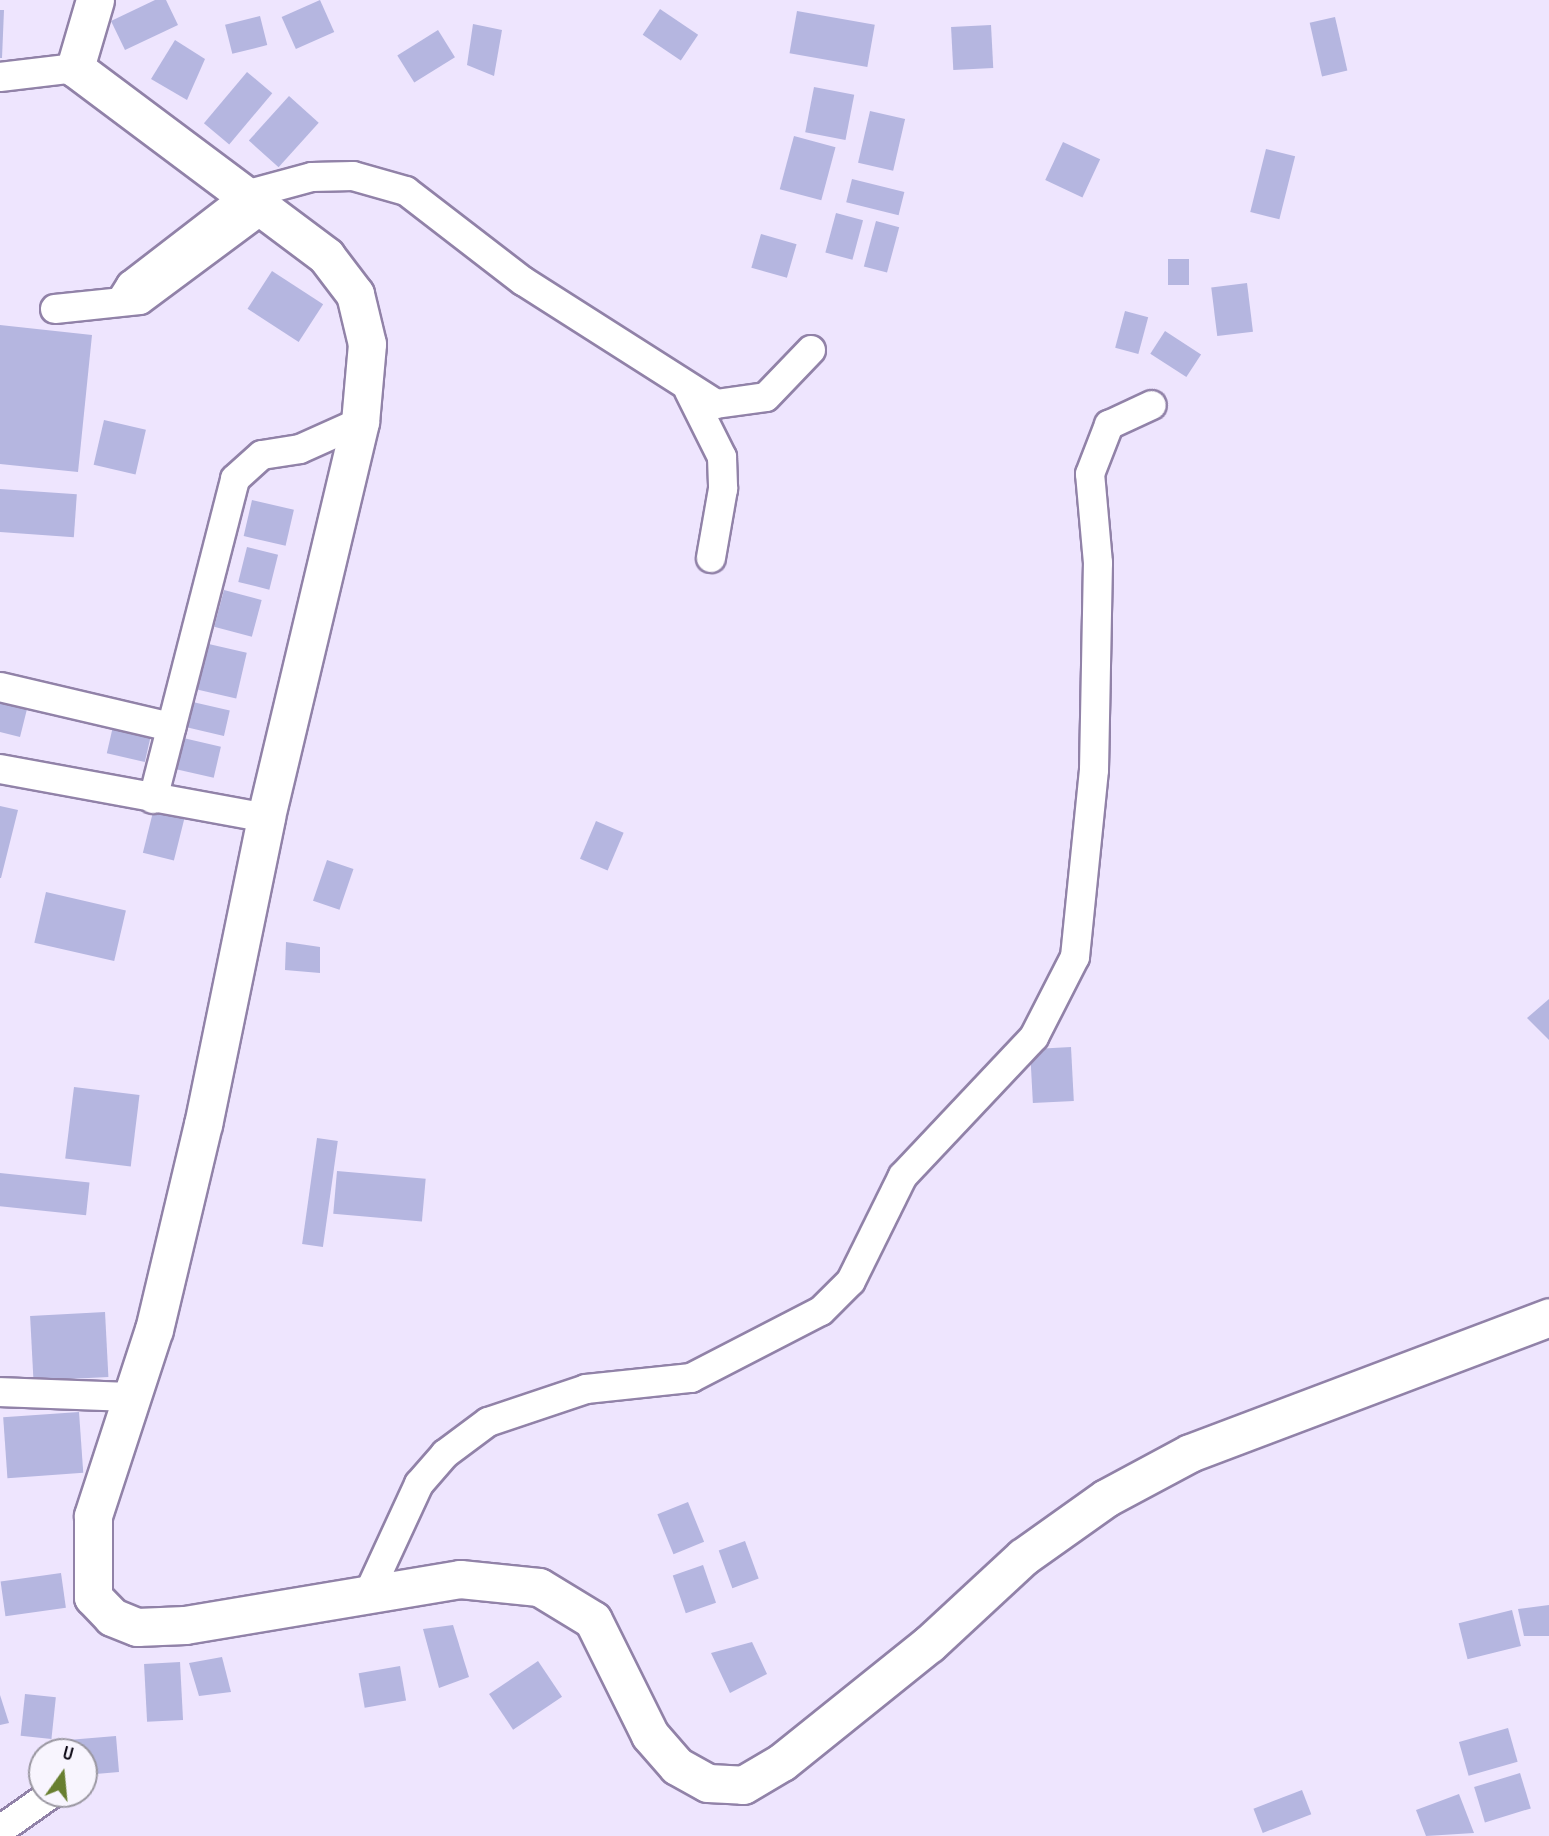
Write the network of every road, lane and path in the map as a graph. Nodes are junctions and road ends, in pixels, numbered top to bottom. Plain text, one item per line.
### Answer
1 (94, 0) edge
2 (75, 68) junction
3 (0, 77) edge
4 (260, 197) junction
5 (55, 309) dead end
6 (811, 350) dead end
7 (689, 391) junction
8 (1152, 405) dead end
9 (360, 422) junction
10 (710, 558) dead end
11 (0, 687) edge
12 (171, 727) junction
13 (0, 769) edge
14 (153, 799) junction
15 (266, 817) junction
16 (1549, 1317) edge
17 (0, 1392) edge
18 (130, 1397) junction
19 (370, 1590) junction
20 (31, 1808) edge
21 (0, 1830) edge

1 - 2 street
2 - 3 street
2 - 4 street
4 - 5 street
4 - 7 street
4 - 9 street
6 - 7 street
7 - 10 street
8 - 19 street
9 - 12 street
9 - 15 street
11 - 12 street
12 - 14 street
13 - 14 street
14 - 15 street
15 - 18 street
16 - 19 street
17 - 18 street
18 - 19 street
20 - 21 street

